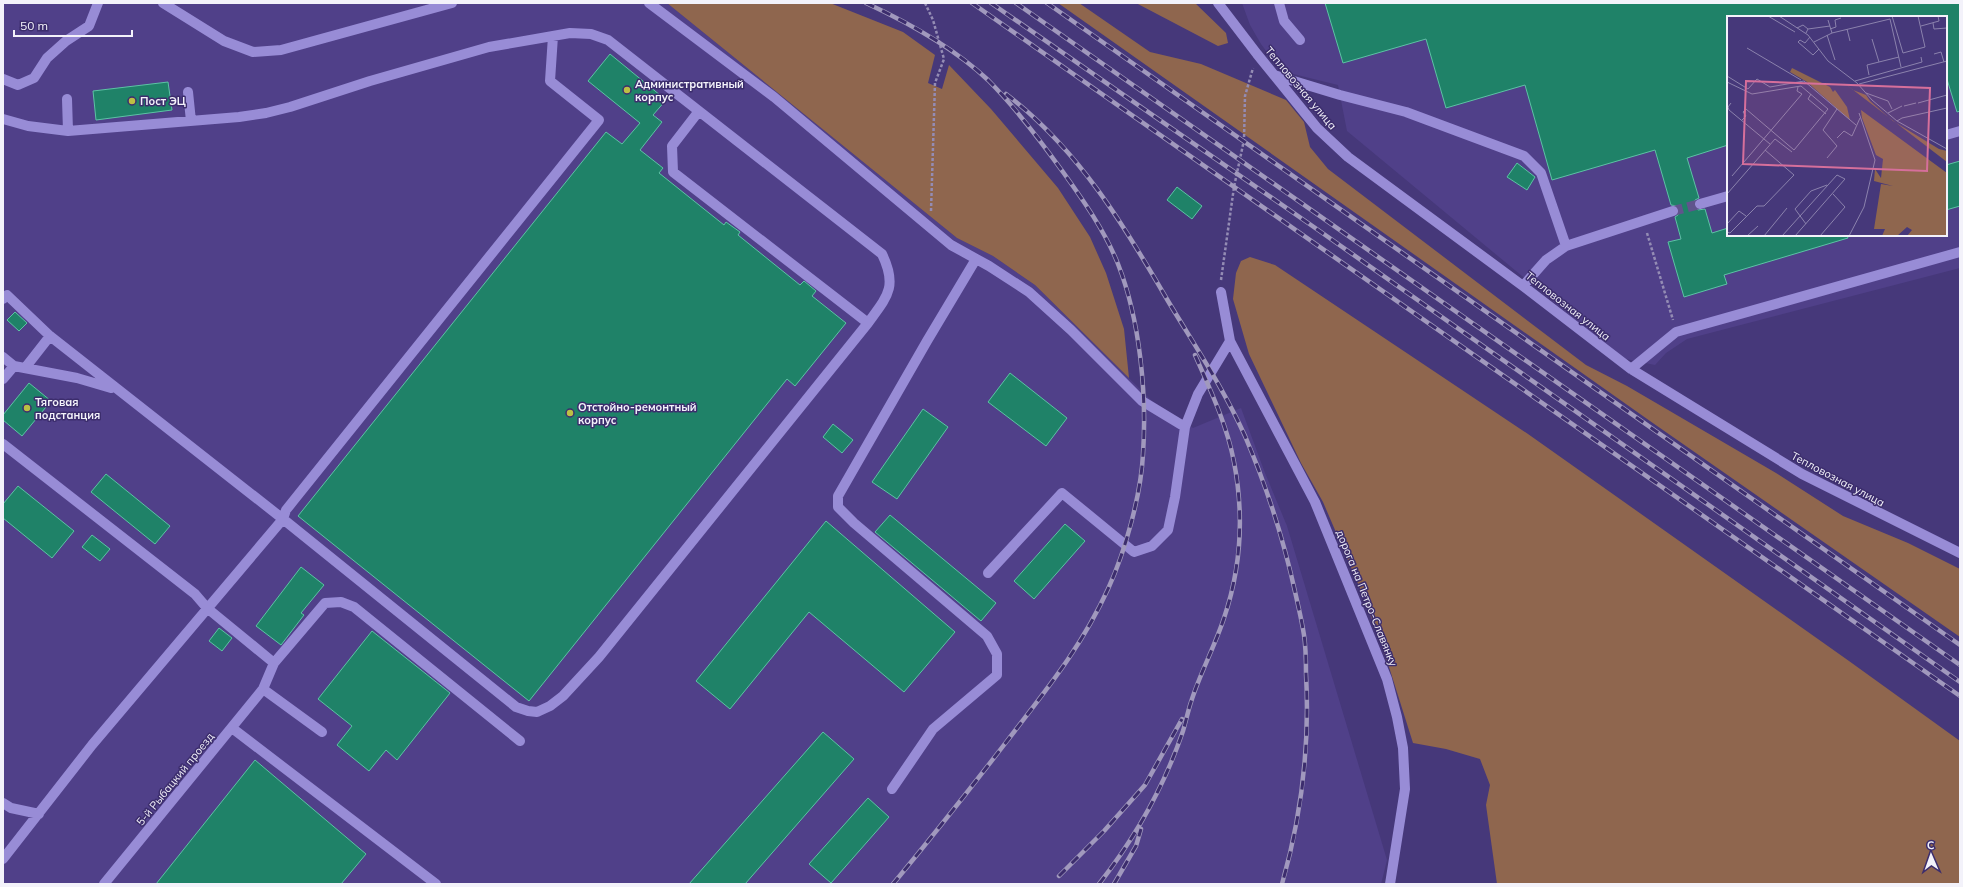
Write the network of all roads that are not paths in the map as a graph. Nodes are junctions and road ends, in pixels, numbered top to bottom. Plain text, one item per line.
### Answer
1 (98, 3) edge
2 (163, 3) edge
3 (452, 3) edge
4 (648, 3) edge
5 (1218, 3) edge
6 (1279, 3) edge
7 (553, 36) junction
8 (1300, 40) dead end
9 (1274, 75) junction
10 (3, 79) edge
11 (188, 92) dead end
12 (68, 99) dead end
13 (699, 111) junction
14 (3, 119) edge
15 (191, 121) junction
16 (68, 131) junction
17 (1960, 131) edge
18 (1947, 135) edge
19 (1727, 196) edge
20 (1700, 204) tunnel mouth
21 (1673, 211) tunnel mouth
22 (1566, 246) junction
23 (1960, 252) edge
24 (976, 259) junction
25 (1523, 286) junction
26 (1221, 292) dead end
27 (3, 300) edge
28 (868, 323) junction
29 (50, 336) junction
30 (1230, 341) junction
31 (3, 357) edge
32 (14, 366) junction
33 (25, 368) junction
34 (1631, 369) junction
35 (3, 379) edge
36 (119, 392) junction
37 (1185, 427) junction
38 (3, 444) edge
39 (282, 519) junction
40 (1960, 553) edge
41 (988, 573) dead end
42 (207, 608) junction
43 (274, 663) junction
44 (263, 689) junction
45 (232, 728) junction
46 (322, 732) dead end
47 (520, 741) dead end
48 (892, 789) dead end
49 (3, 803) edge
50 (39, 814) junction
51 (3, 859) edge
52 (104, 884) edge
53 (436, 884) edge
54 (1390, 884) edge

1 - 10 street
2 - 3 street
4 - 24 street
5 - 9 street, Тепловозная улица
6 - 8 street
7 - 13 street
7 - 15 street
7 - 39 street
9 - 22 street
9 - 25 street, Тепловозная улица
11 - 15 street
12 - 16 street
13 - 28 street
13 - 28 street
14 - 16 street
15 - 16 street
17 - 18 street
19 - 20 street
21 - 22 street
22 - 25 street
23 - 34 street
24 - 37 street
24 - 48 street
25 - 34 street, Тепловозная улица
26 - 30 street, дорога на Петро-Славянку
27 - 29 street
28 - 39 street
29 - 33 street
29 - 36 street
30 - 37 street
30 - 54 street, дорога на Петро-Славянку
31 - 32 street
32 - 33 street
32 - 35 street
33 - 36 street
34 - 40 street, Тепловозная улица
36 - 39 street
37 - 41 street
38 - 42 street
39 - 42 street
42 - 43 street
42 - 50 street
43 - 44 street, 5-й Рыбацкий проезд
43 - 47 street, 5-й Рыбацкий проезд
44 - 45 street, 5-й Рыбацкий проезд
44 - 46 street
45 - 52 street, 5-й Рыбацкий проезд
45 - 53 street
49 - 50 street
50 - 51 street

